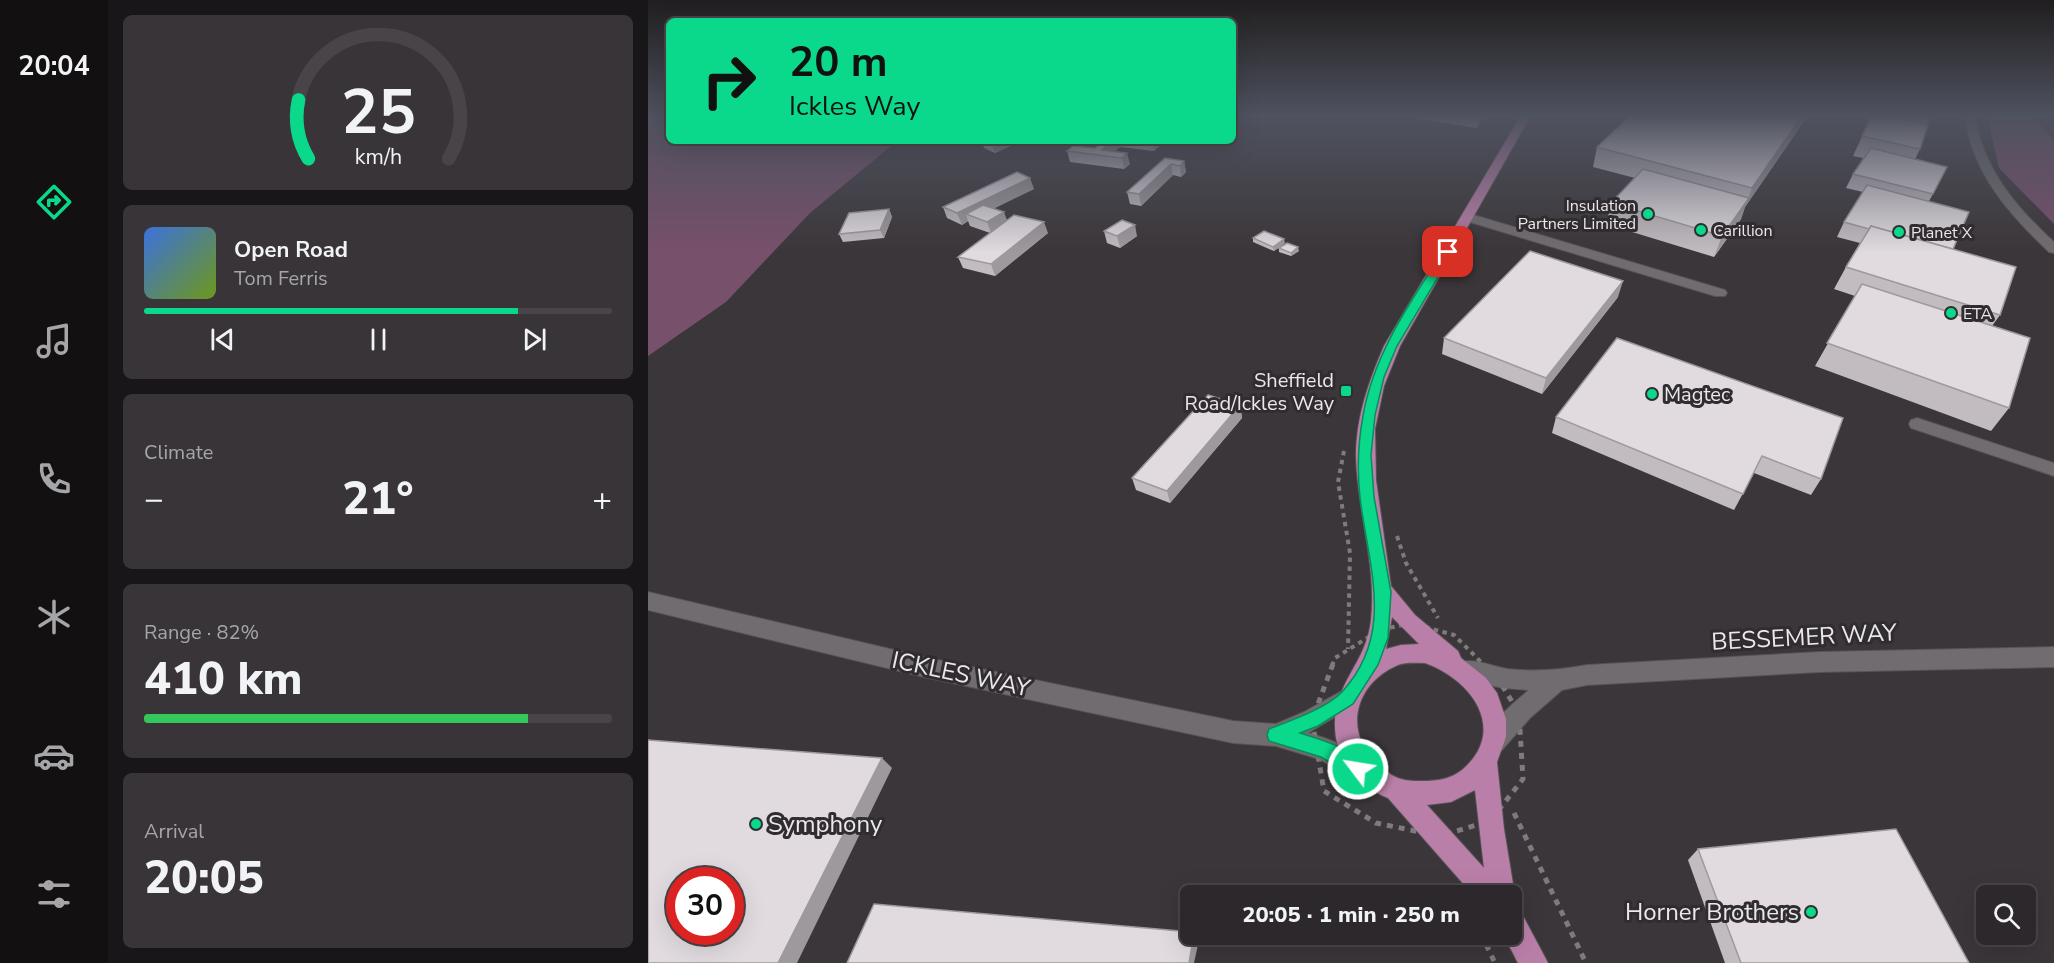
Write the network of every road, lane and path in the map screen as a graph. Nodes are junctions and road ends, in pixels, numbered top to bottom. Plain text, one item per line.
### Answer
1 (1499, 162) edge
2 (1982, 162) edge
3 (1467, 217) junction
4 (2054, 249) edge
5 (1720, 293) dead end
6 (1917, 424) dead end
7 (2054, 470) edge
8 (1395, 532) dead end
9 (1384, 592) junction
10 (648, 601) edge
11 (1439, 619) dead end
12 (1411, 623) junction
13 (1446, 627) dead end
14 (1380, 630) junction
15 (1454, 635) junction
16 (2054, 657) edge
17 (1461, 667) junction
18 (1497, 677) junction
19 (1556, 681) junction
20 (1352, 689) junction
21 (1519, 713) junction
22 (1312, 720) junction
23 (1276, 735) junction
24 (1315, 746) junction
25 (1490, 753) junction
26 (1374, 779) junction
27 (1397, 791) junction
28 (1507, 798) junction
29 (1490, 821) junction
30 (1440, 836) junction
31 (1482, 885) edge
32 (1500, 885) edge
33 (1522, 942) edge
34 (1486, 945) edge
35 (1495, 963) edge
36 (1534, 963) edge
37 (1586, 963) edge

1 - 3 main road
2 - 4 street
3 - 5 street
3 - 9 main road
6 - 7 street
8 - 11 path
9 - 12 main road
9 - 14 main road
10 - 23 street, ICKLES WAY
12 - 14 path
12 - 15 path
12 - 17 main road
13 - 15 path
14 - 20 main road
14 - 22 path
15 - 18 path
16 - 19 street, BESSEMER WAY
17 - 18 street, BESSEMER WAY
17 - 20 main road
17 - 25 main road
18 - 19 street, BESSEMER WAY
18 - 21 path
19 - 21 street, BESSEMER WAY
20 - 22 street, ICKLES WAY
20 - 26 main road
21 - 25 street, BESSEMER WAY
21 - 28 path
22 - 23 street, ICKLES WAY
22 - 24 path
23 - 24 street, ICKLES WAY
24 - 26 street, ICKLES WAY
24 - 30 path
25 - 27 main road
25 - 29 main road
26 - 27 main road
27 - 30 main road
28 - 29 path
28 - 37 path
29 - 30 path
29 - 32 main road
30 - 31 main road
33 - 36 main road
34 - 35 path

